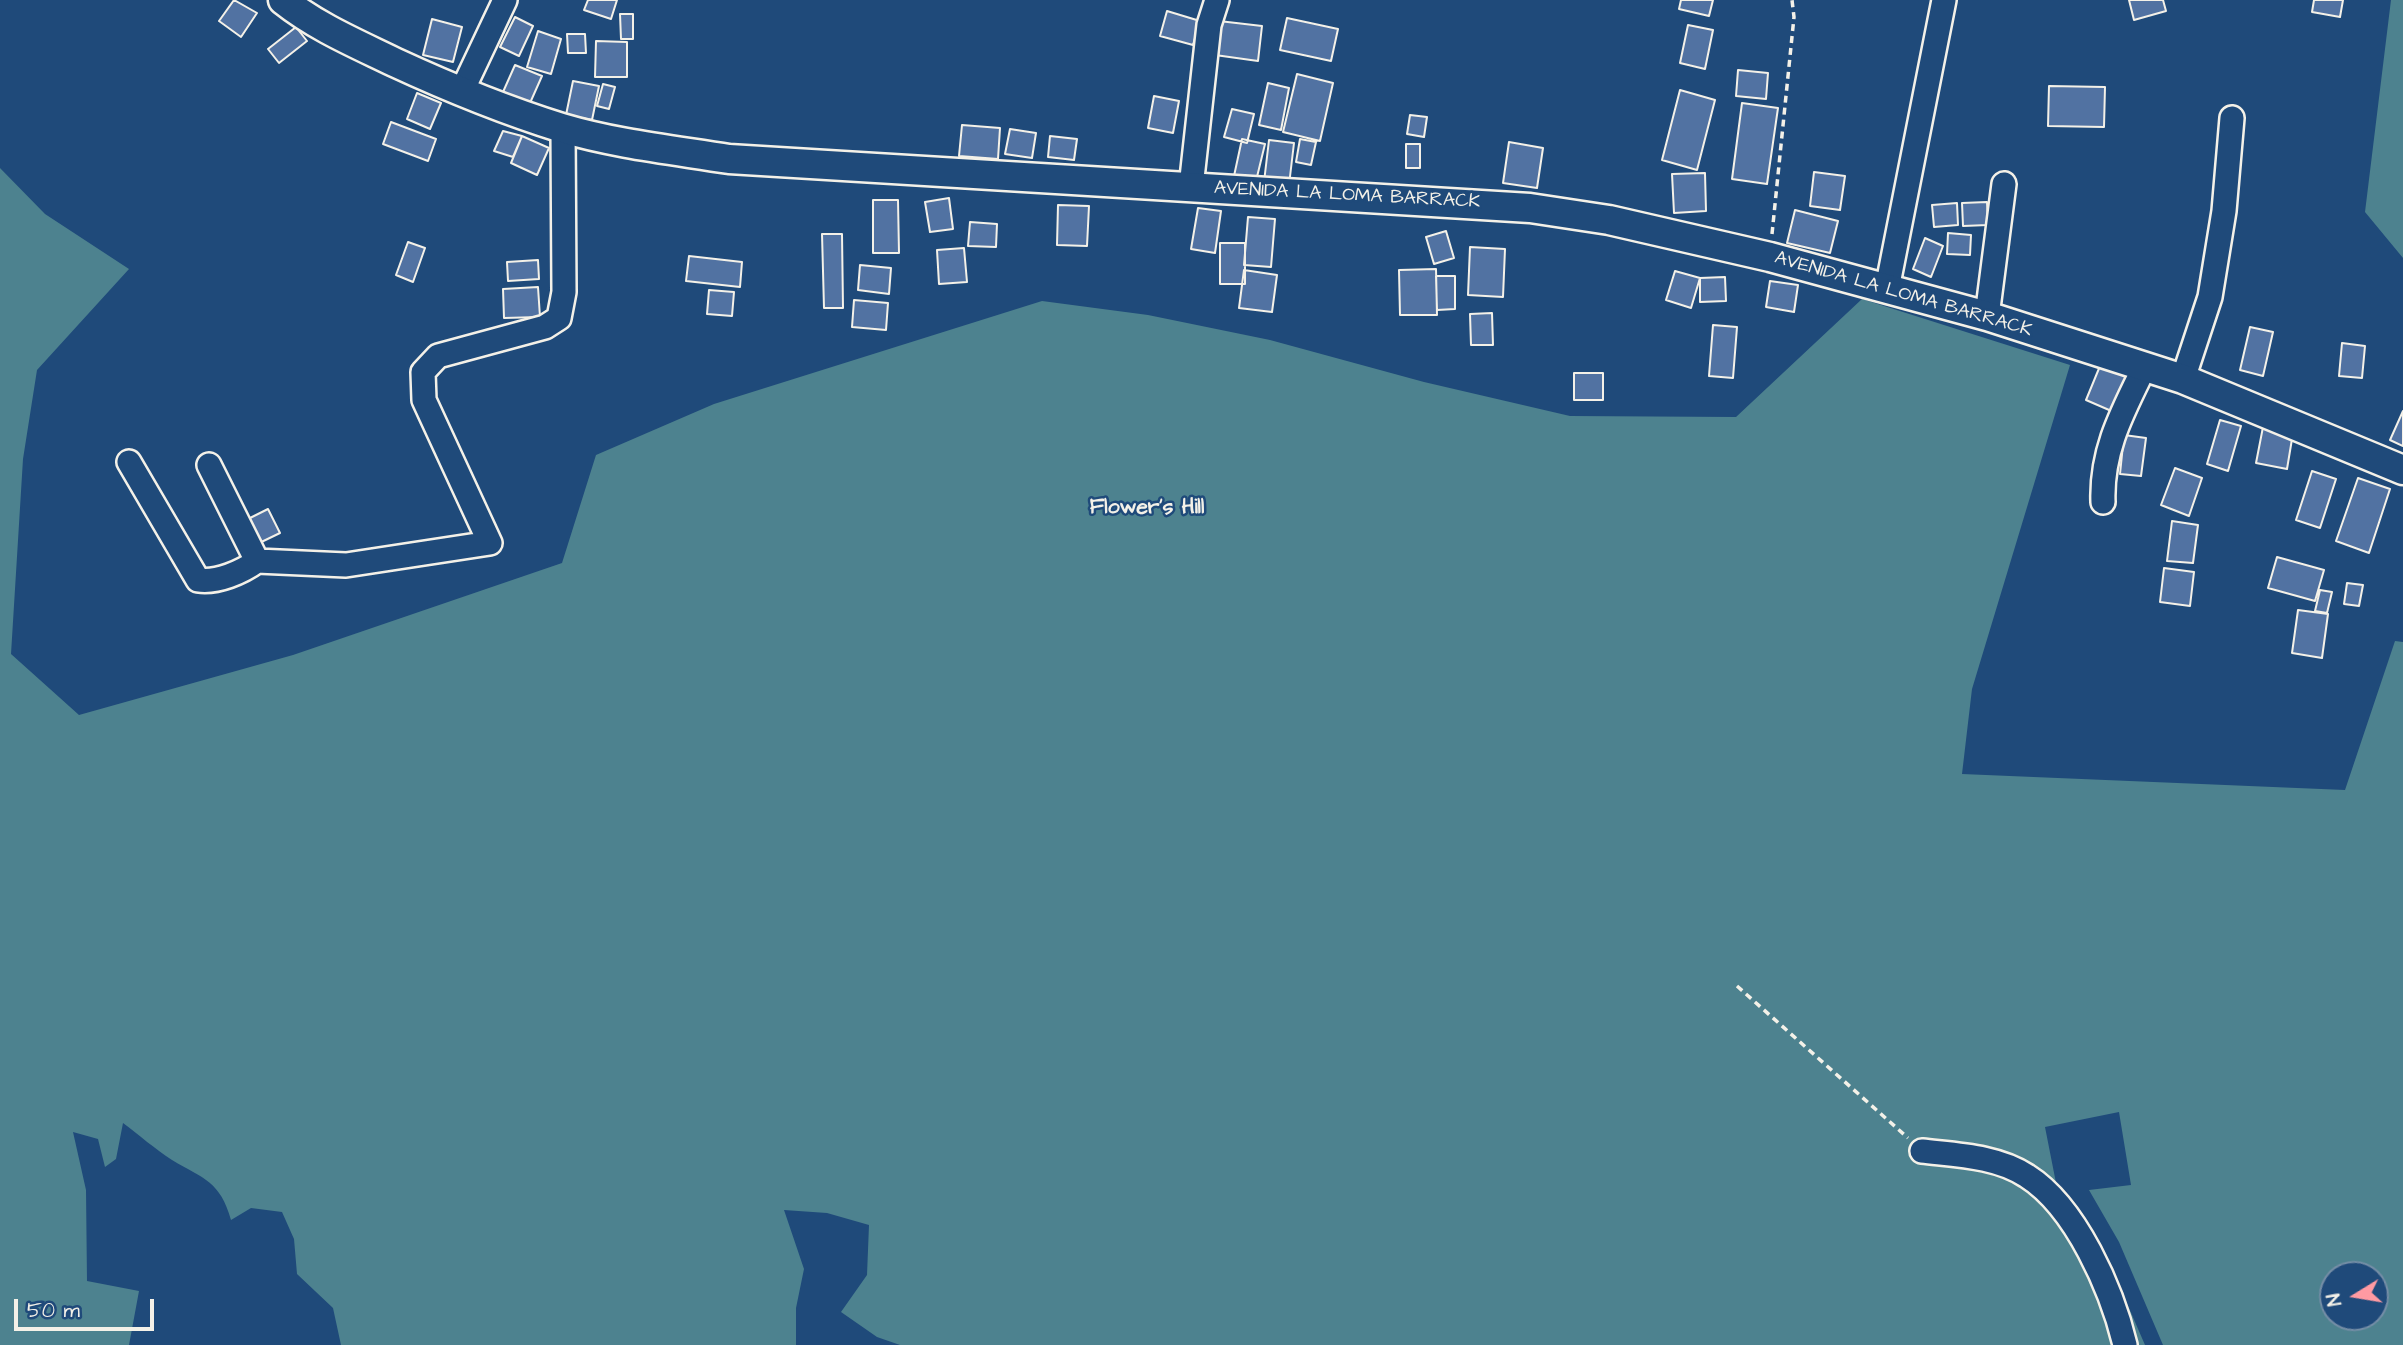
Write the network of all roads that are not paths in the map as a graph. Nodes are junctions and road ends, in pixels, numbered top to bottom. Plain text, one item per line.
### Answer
1 (283, 0) edge
2 (505, 0) edge
3 (1217, 0) edge
4 (1944, 0) edge
5 (461, 93) junction
6 (2232, 118) dead end
7 (563, 128) junction
8 (2004, 184) dead end
9 (1191, 187) junction
10 (1887, 289) junction
11 (1987, 316) junction
12 (2146, 366) junction
13 (2183, 379) junction
14 (128, 462) dead end
15 (209, 465) dead end
16 (2403, 470) edge
17 (2103, 502) dead end
18 (257, 561) junction
19 (1923, 1151) road end
20 (2125, 1345) edge

1 - 5 main road, AVENIDA LA LOMA BARRACK
2 - 5 street
3 - 9 street
4 - 10 street
5 - 7 main road, AVENIDA LA LOMA BARRACK
6 - 13 street
7 - 9 main road, AVENIDA LA LOMA BARRACK
7 - 18 street
8 - 11 street
9 - 10 main road, AVENIDA LA LOMA BARRACK
10 - 11 main road, AVENIDA LA LOMA BARRACK
11 - 12 main road, AVENIDA LA LOMA BARRACK
12 - 13 main road, AVENIDA LA LOMA BARRACK
12 - 17 street
13 - 16 main road, AVENIDA LA LOMA BARRACK
14 - 18 street
15 - 18 street
19 - 20 street

